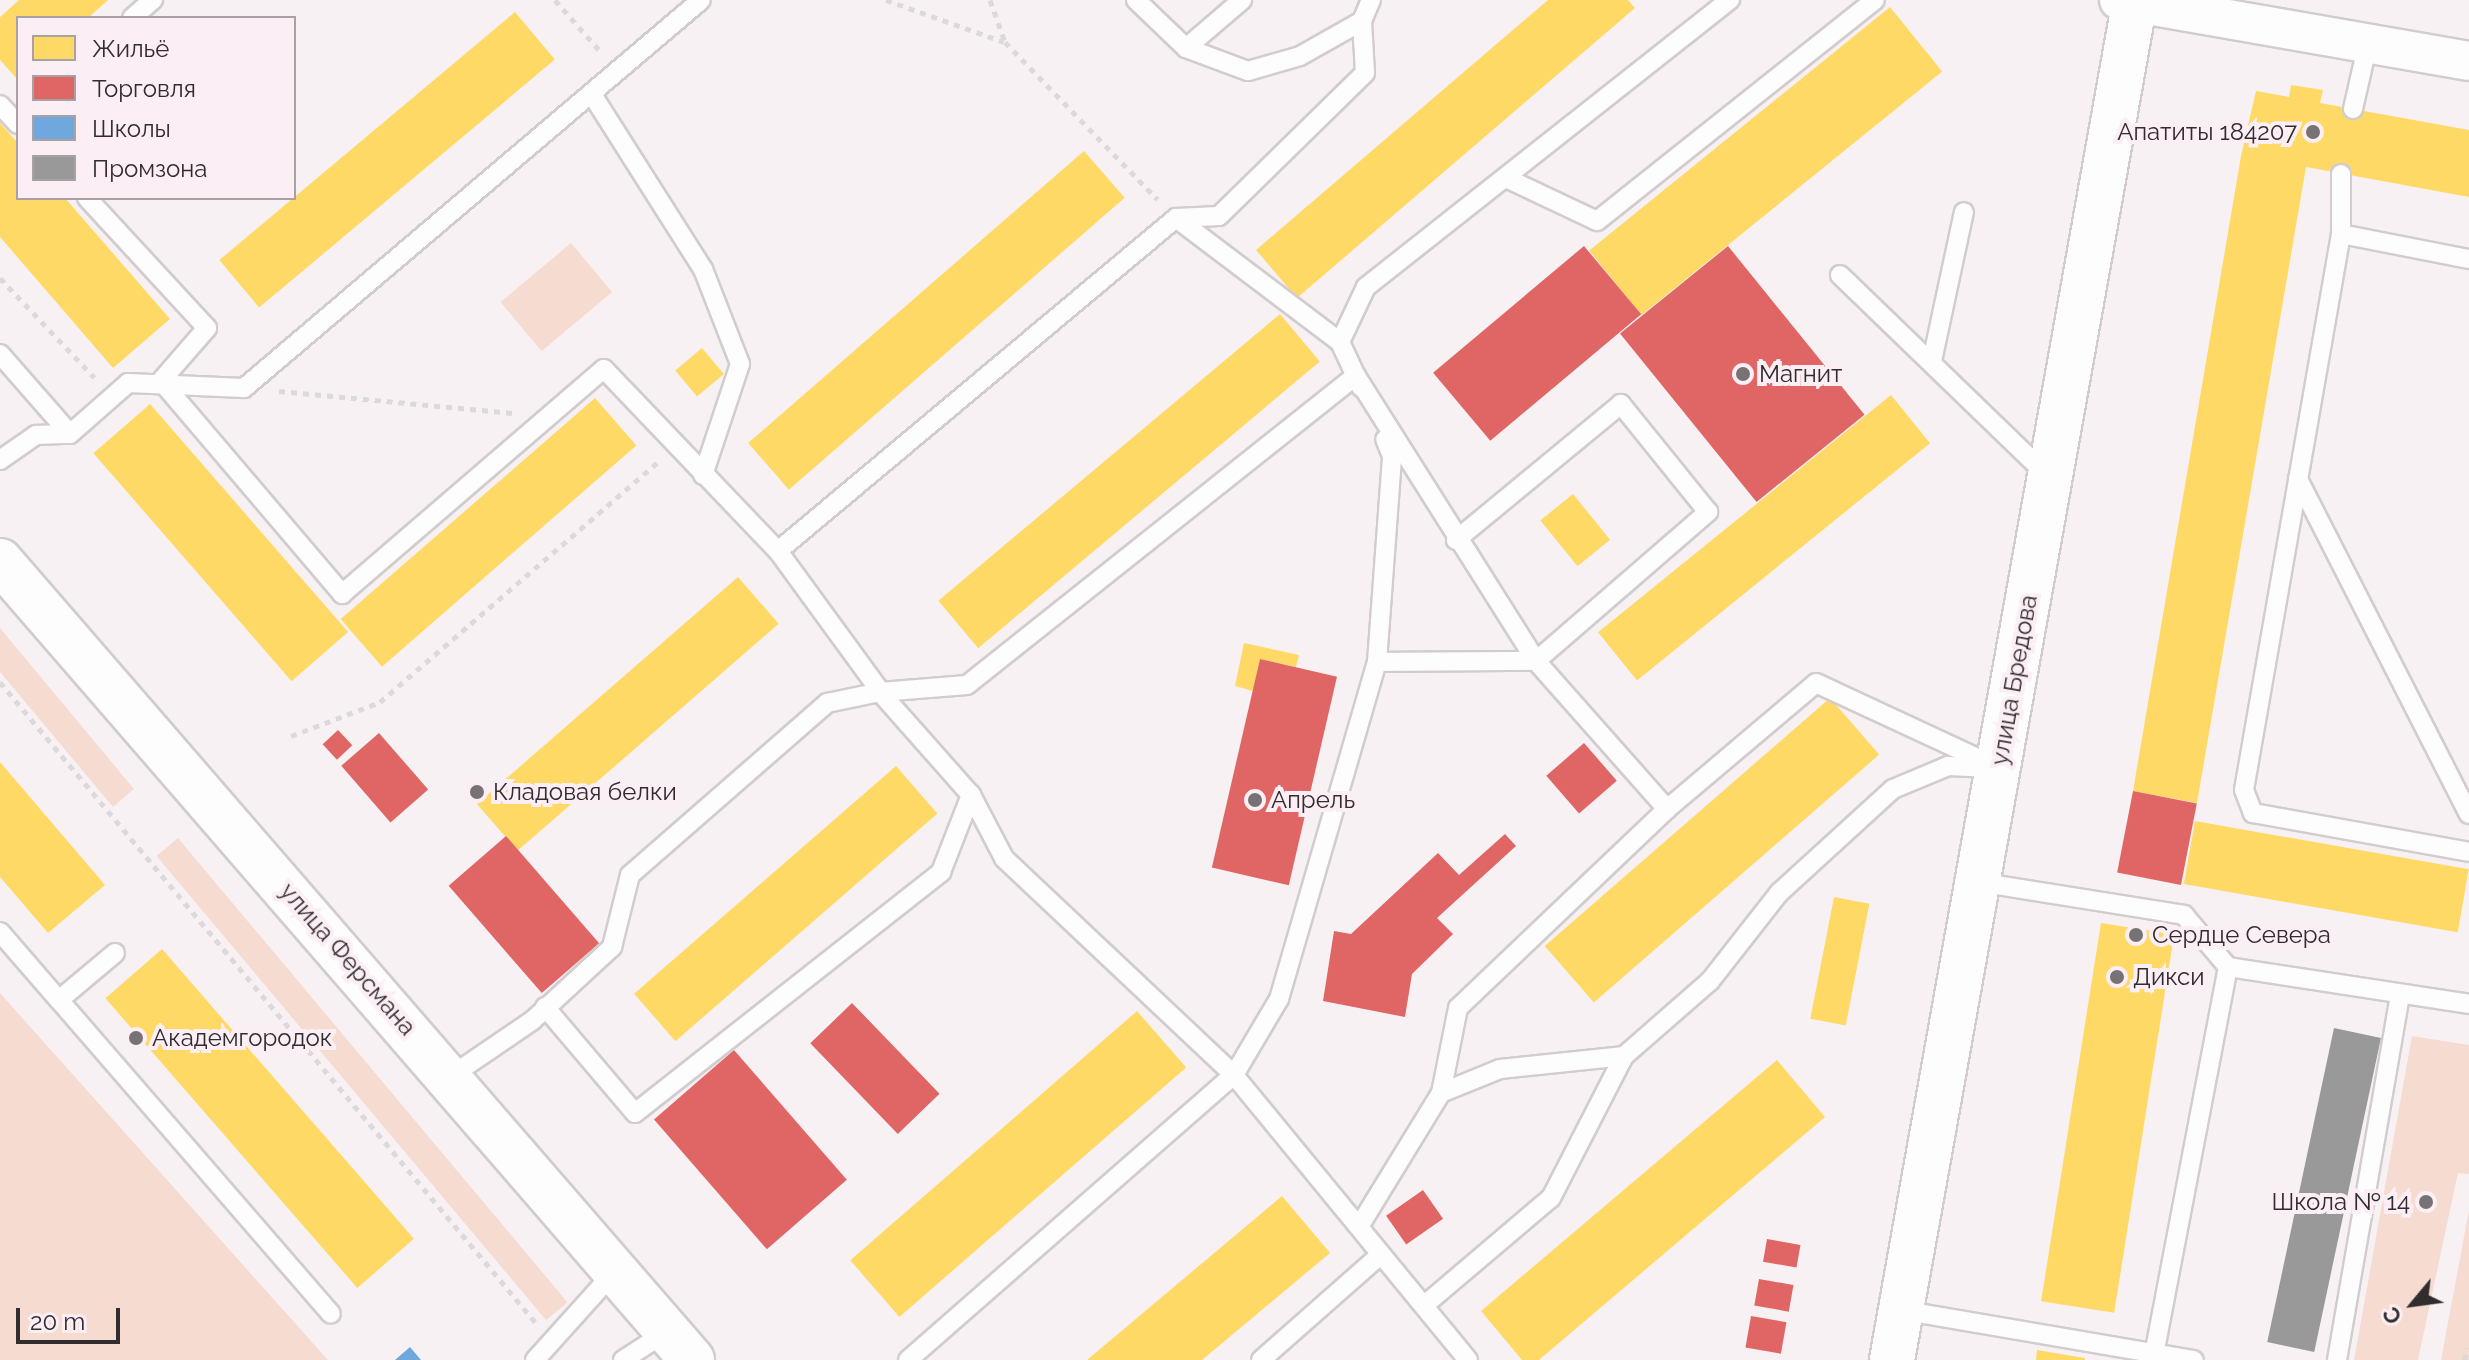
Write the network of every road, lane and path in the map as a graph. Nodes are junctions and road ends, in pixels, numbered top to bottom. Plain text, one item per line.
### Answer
1 (153, 0) edge
2 (555, 0) edge
3 (701, 0) edge
4 (886, 0) edge
5 (990, 0) edge
6 (1136, 0) edge
7 (1242, 0) edge
8 (1371, 0) edge
9 (1730, 0) edge
10 (1875, 0) edge
11 (2130, 1) edge
12 (134, 16) edge
13 (1362, 21) junction
14 (1005, 42) junction
15 (2368, 43) junction
16 (1186, 48) junction
17 (2469, 61) edge
18 (620, 72) junction
19 (593, 96) junction
20 (0, 105) edge
21 (2353, 109) dead end
22 (16, 122) edge
23 (2341, 174) dead end
24 (1508, 179) junction
25 (89, 200) edge
26 (1964, 212) dead end
27 (1176, 218) junction
28 (2341, 234) junction
29 (2469, 259) edge
30 (1840, 275) dead end
31 (1, 276) edge
32 (1340, 342) junction
33 (0, 354) edge
34 (1932, 361) junction
35 (1356, 376) junction
36 (161, 381) junction
37 (244, 388) junction
38 (112, 397) junction
39 (545, 416) junction
40 (70, 434) junction
41 (675, 447) junction
42 (0, 460) edge
43 (703, 475) junction
44 (2051, 479) junction
45 (2298, 479) junction
46 (1456, 540) junction
47 (778, 551) junction
48 (0, 561) edge
49 (1536, 661) junction
50 (1377, 662) junction
51 (0, 682) edge
52 (880, 692) junction
53 (291, 736) dead end
54 (1999, 768) junction
55 (971, 795) junction
56 (1667, 809) junction
57 (2469, 814) edge
58 (2469, 852) edge
59 (1978, 882) junction
60 (0, 932) edge
61 (115, 953) dead end
62 (2228, 967) junction
63 (2400, 994) junction
64 (59, 1000) junction
65 (2469, 1004) edge
66 (545, 1007) junction
67 (1624, 1056) junction
68 (1234, 1075) junction
69 (451, 1076) junction
70 (1441, 1093) junction
71 (1360, 1225) junction
72 (1379, 1256) junction
73 (616, 1270) junction
74 (1427, 1303) junction
75 (1900, 1310) junction
76 (331, 1314) dead end
77 (554, 1344) junction
78 (680, 1346) edge
79 (2469, 1348) edge
80 (2154, 1356) edge
81 (1459, 1358) edge
82 (535, 1360) edge
83 (623, 1360) edge
84 (908, 1360) edge
85 (1261, 1360) edge
86 (1892, 1360) edge
87 (2194, 1360) edge
88 (2337, 1360) edge
89 (2464, 1360) edge

1 - 12 lane
2 - 18 path
3 - 18 lane
4 - 14 path
5 - 14 path
6 - 16 lane
7 - 16 lane
8 - 13 lane
9 - 24 lane
10 - 24 lane
11 - 15 street
11 - 44 street, улица Бредова
13 - 16 lane
13 - 27 lane
14 - 27 path
15 - 17 street
15 - 21 lane
18 - 19 lane
19 - 37 lane
19 - 43 lane
20 - 22 lane
23 - 28 lane
24 - 32 lane
25 - 36 lane
26 - 34 lane
27 - 32 lane
27 - 47 lane
28 - 29 lane
28 - 45 lane
30 - 34 lane
31 - 38 path
32 - 35 lane
33 - 40 lane
34 - 44 lane
35 - 46 lane
35 - 50 lane
35 - 52 lane
36 - 37 lane
36 - 38 lane
36 - 39 lane
37 - 39 path
38 - 40 lane
39 - 41 lane
40 - 42 lane
41 - 43 lane
41 - 53 path
43 - 47 lane
44 - 54 street, улица Бредова
45 - 57 lane
45 - 58 lane
46 - 49 lane
46 - 49 lane
47 - 52 lane
48 - 69 street, улица Ферсмана
49 - 50 lane
49 - 56 lane
50 - 68 lane
51 - 77 path
52 - 55 lane
52 - 66 lane
54 - 56 lane
54 - 59 street, улица Бредова
54 - 67 lane
55 - 66 lane
55 - 68 lane
56 - 70 lane
59 - 62 lane
59 - 75 street, улица Бредова
60 - 64 lane
61 - 64 lane
62 - 63 lane
62 - 80 lane
63 - 65 lane
63 - 88 lane
64 - 76 lane
66 - 69 lane
67 - 70 lane
67 - 74 lane
68 - 71 lane
68 - 84 lane
69 - 73 street, улица Ферсмана
70 - 71 lane
71 - 72 lane
72 - 74 lane
72 - 85 lane
73 - 77 lane
73 - 78 street, улица Ферсмана
74 - 81 lane
75 - 80 lane
75 - 86 street, улица Бредова
77 - 82 lane
78 - 83 lane
79 - 89 path
80 - 87 lane

